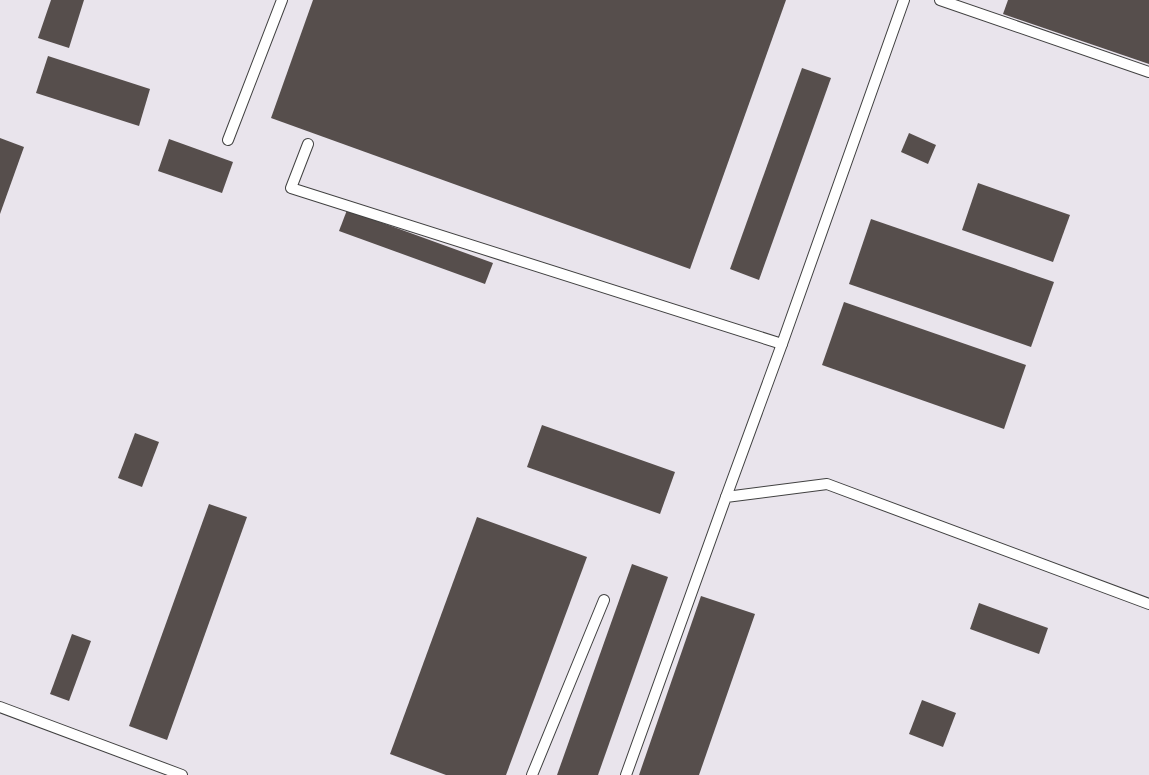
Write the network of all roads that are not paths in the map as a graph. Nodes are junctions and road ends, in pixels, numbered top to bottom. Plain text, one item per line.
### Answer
1 (904, 0) edge
2 (940, 0) edge
3 (279, 1) edge
4 (1149, 72) edge
5 (228, 140) dead end
6 (308, 144) dead end
7 (782, 344) junction
8 (726, 497) junction
9 (604, 600) dead end
10 (1149, 604) edge
11 (0, 707) edge
12 (182, 775) edge
13 (532, 775) edge
14 (626, 775) edge

1 - 7 lane
2 - 4 lane
3 - 5 lane
6 - 7 lane
7 - 8 lane
8 - 10 lane
8 - 14 lane
9 - 13 lane
11 - 12 lane

